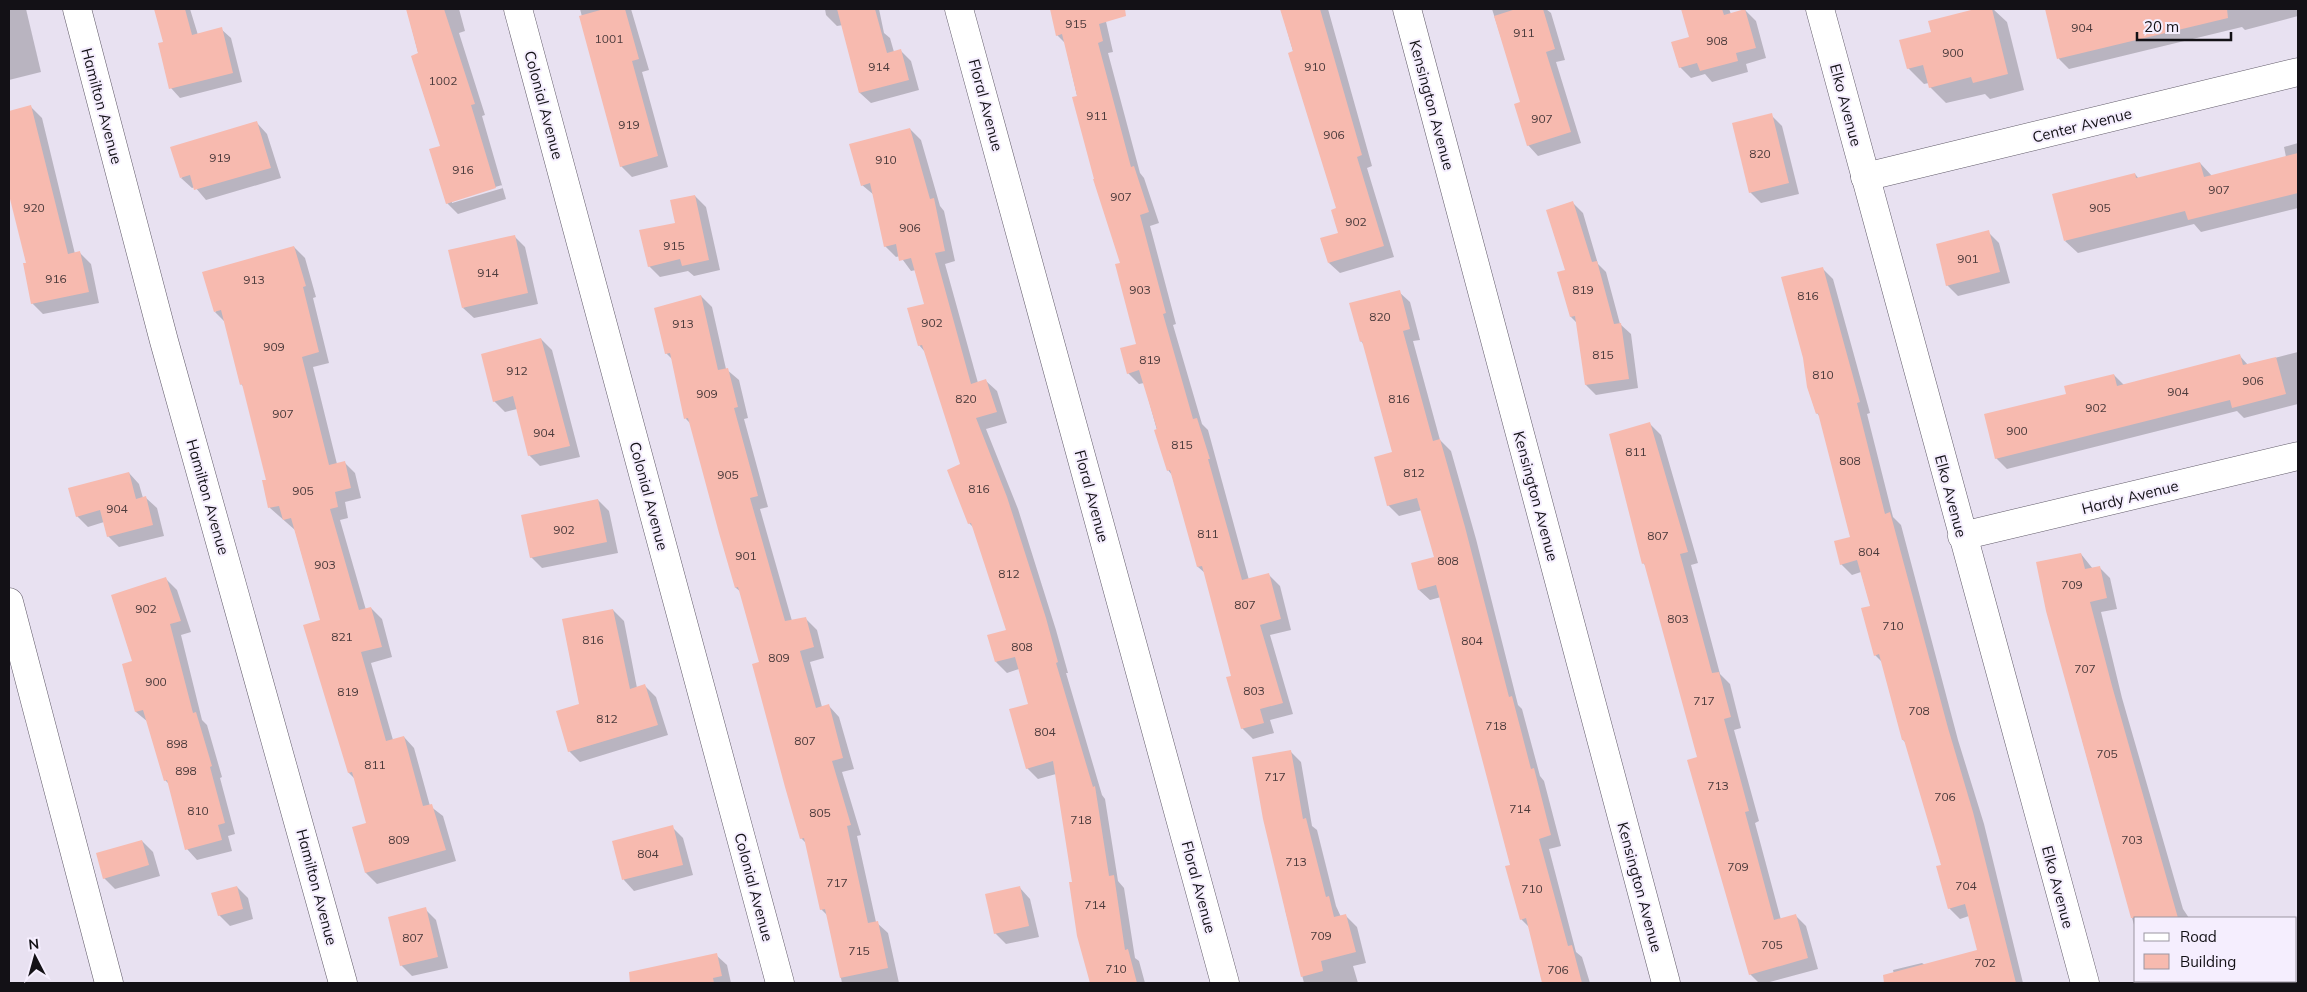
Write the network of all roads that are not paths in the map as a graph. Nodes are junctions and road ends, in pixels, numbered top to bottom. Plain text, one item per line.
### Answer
1 (77, 9) edge
2 (518, 9) edge
3 (960, 9) edge
4 (1407, 9) edge
5 (1820, 9) edge
6 (2298, 72) edge
7 (1865, 177) junction
8 (2298, 456) edge
9 (1962, 536) junction
10 (9, 602) edge
11 (109, 983) edge
12 (343, 983) edge
13 (780, 983) edge
14 (1225, 983) edge
15 (1666, 983) edge
16 (2085, 983) edge

1 - 12 street, Hamilton Avenue
2 - 13 street, Colonial Avenue
3 - 14 street, Floral Avenue
4 - 15 street, Kensington Avenue
5 - 7 street, Elko Avenue
6 - 7 street, Center Avenue
7 - 9 street, Elko Avenue
8 - 9 street, Hardy Avenue
9 - 16 street, Elko Avenue
10 - 11 street

